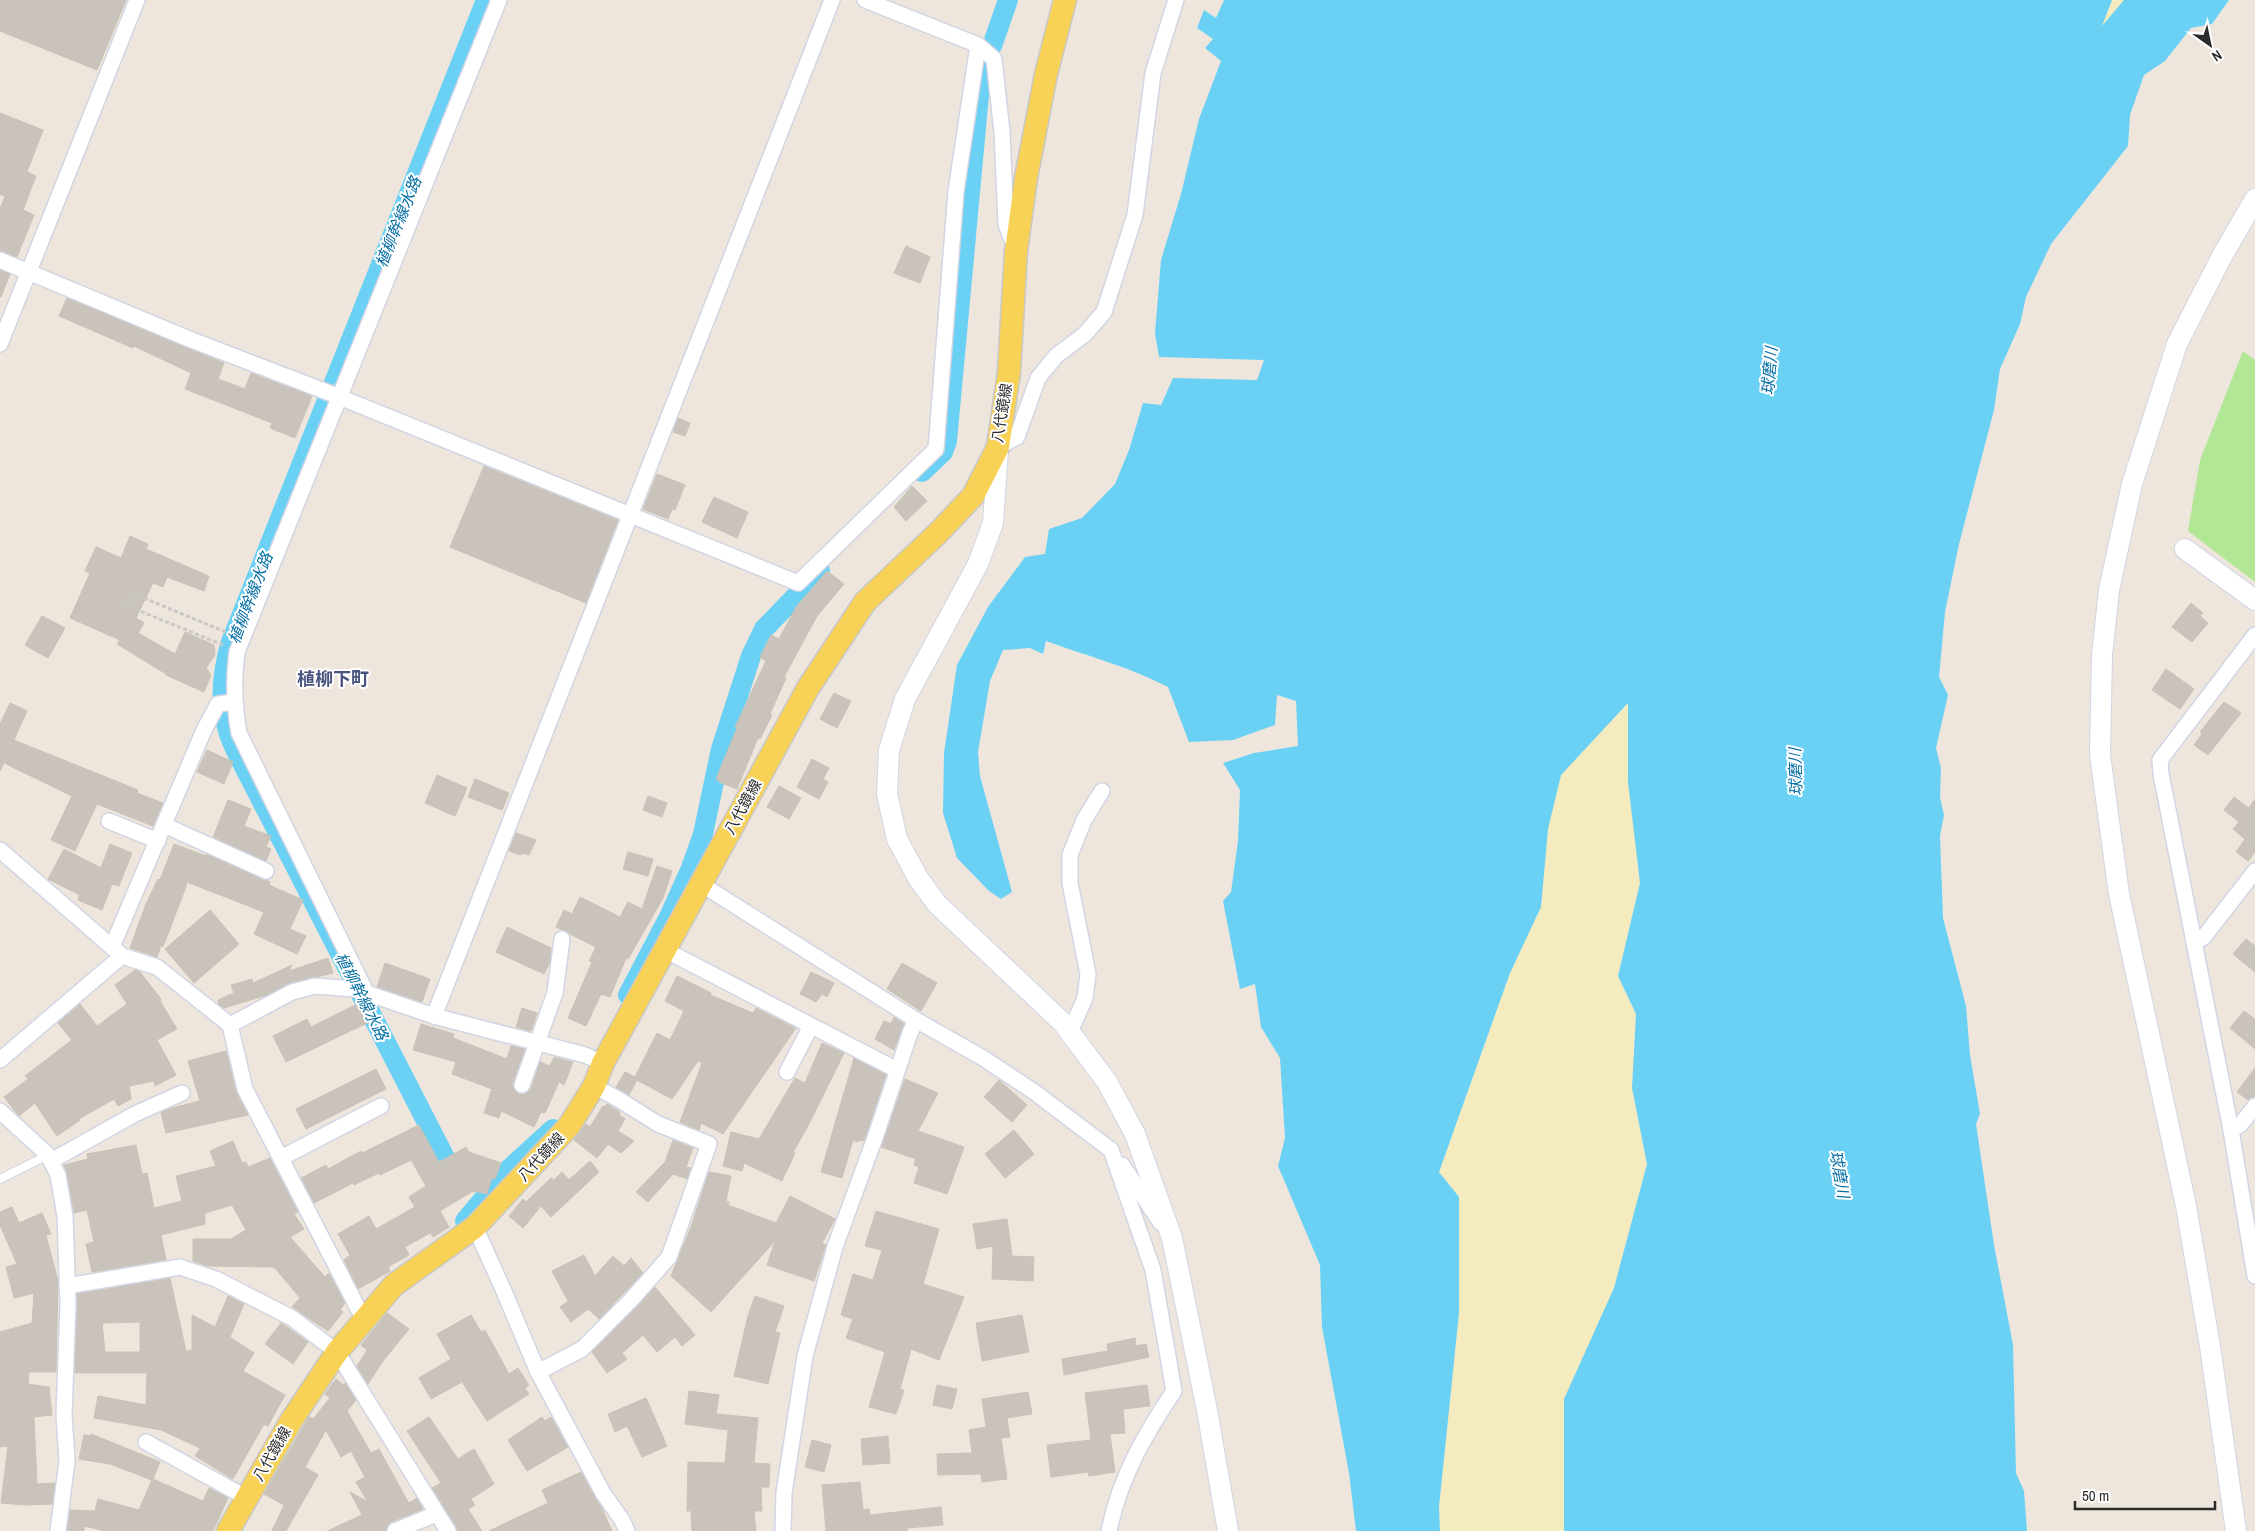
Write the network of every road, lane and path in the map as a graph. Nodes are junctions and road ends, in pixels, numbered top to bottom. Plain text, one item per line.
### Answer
1 (137, 0) edge
2 (499, 0) edge
3 (832, 0) edge
4 (865, 0) edge
5 (1065, 0) edge
6 (1176, 0) edge
7 (978, 45) junction
8 (2255, 199) edge
9 (1016, 251) junction
10 (0, 260) edge
11 (29, 271) junction
12 (0, 344) edge
13 (334, 395) junction
14 (998, 447) junction
15 (631, 515) junction
16 (2185, 549) dead end
17 (132, 592) dead end
18 (2255, 600) edge
19 (123, 604) dead end
20 (232, 626) dead end
21 (229, 633) junction
22 (2255, 635) edge
23 (224, 646) junction
24 (222, 654) dead end
25 (234, 702) junction
26 (1102, 791) dead end
27 (109, 821) dead end
28 (164, 826) junction
29 (158, 840) junction
30 (0, 850) edge
31 (266, 871) dead end
32 (2255, 871) edge
33 (701, 884) junction
34 (562, 939) dead end
35 (2194, 942) junction
36 (665, 950) junction
37 (117, 952) junction
38 (367, 994) junction
39 (434, 1016) junction
40 (916, 1020) junction
41 (230, 1025) junction
42 (811, 1026) junction
43 (1070, 1032) junction
44 (536, 1044) junction
45 (0, 1060) edge
46 (603, 1063) junction
47 (897, 1070) junction
48 (787, 1072) dead end
49 (522, 1085) dead end
50 (594, 1086) junction
51 (182, 1093) dead end
52 (381, 1106) dead end
53 (2255, 1106) edge
54 (0, 1111) edge
55 (2231, 1130) junction
56 (1111, 1150) junction
57 (50, 1158) junction
58 (281, 1158) junction
59 (0, 1179) edge
60 (474, 1228) junction
61 (1172, 1238) junction
62 (2255, 1276) edge
63 (67, 1286) junction
64 (364, 1320) junction
65 (337, 1352) junction
66 (538, 1372) junction
67 (146, 1442) dead end
68 (247, 1498) junction
69 (436, 1514) junction
70 (58, 1531) edge
71 (228, 1531) edge
72 (395, 1531) edge
73 (448, 1531) edge
74 (627, 1531) edge
75 (783, 1531) edge
76 (1109, 1531) edge
77 (1228, 1531) edge
78 (2236, 1531) edge

1 - 11 street
2 - 13 street
3 - 15 street
4 - 7 street
5 - 9 main road, 八代鏡線
6 - 14 street
7 - 9 street
7 - 15 street
8 - 78 street
9 - 14 main road, 八代鏡線
10 - 11 street
11 - 12 street
11 - 13 street
13 - 15 street
13 - 25 street
14 - 33 main road, 八代鏡線
14 - 43 street
15 - 39 street
16 - 18 street
17 - 21 path
19 - 23 path
20 - 21 path
21 - 23 path
22 - 35 street
23 - 24 path
25 - 28 street
25 - 38 street
26 - 43 street
27 - 29 street
28 - 29 street
28 - 31 street
29 - 37 street
30 - 37 street
32 - 35 street
33 - 36 main road, 八代鏡線
33 - 40 street
34 - 44 street
35 - 55 street
36 - 42 street
36 - 46 main road, 八代鏡線
37 - 41 street
37 - 45 street
38 - 39 street
38 - 41 street
39 - 44 street
40 - 47 street
40 - 56 street
41 - 58 street
42 - 47 street
42 - 48 street
43 - 61 street
44 - 46 street
44 - 49 street
46 - 50 main road, 八代鏡線
47 - 75 street
50 - 60 main road, 八代鏡線
50 - 66 street
51 - 57 street
52 - 58 street
53 - 55 street
54 - 57 street
55 - 62 street
56 - 61 street
56 - 76 street
57 - 59 lane
57 - 63 street
58 - 64 street
60 - 64 main road, 八代鏡線
60 - 66 street
61 - 77 street
63 - 65 street
63 - 70 street
64 - 65 main road, 八代鏡線
65 - 68 main road, 八代鏡線
65 - 69 street
66 - 74 street
67 - 68 street
68 - 71 main road, 八代鏡線
69 - 72 street
69 - 73 street

